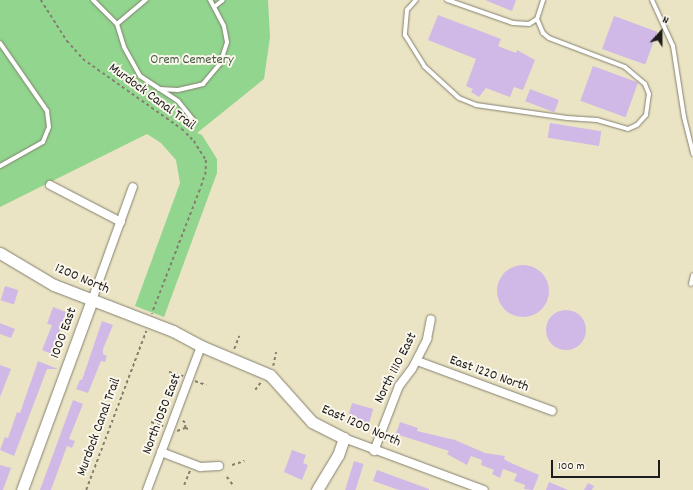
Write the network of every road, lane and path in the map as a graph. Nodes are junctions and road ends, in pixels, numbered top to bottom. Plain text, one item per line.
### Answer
1 (41, 0) edge
2 (93, 0) edge
3 (146, 0) edge
4 (210, 0) edge
5 (224, 0) edge
6 (416, 0) edge
7 (447, 0) edge
8 (543, 0) edge
9 (652, 0) edge
10 (214, 7) junction
11 (537, 19) junction
12 (116, 24) junction
13 (0, 43) edge
14 (159, 89) junction
15 (194, 121) dead end
16 (693, 154) edge
17 (0, 166) edge
18 (50, 185) dead end
19 (134, 187) dead end
20 (121, 222) junction
21 (0, 253) edge
22 (693, 275) edge
23 (691, 284) dead end
24 (92, 300) junction
25 (431, 319) dead end
26 (152, 322) junction
27 (239, 336) dead end
28 (201, 346) junction
29 (234, 349) dead end
30 (276, 352) dead end
31 (417, 361) junction
32 (273, 366) dead end
33 (170, 372) dead end
34 (183, 376) dead end
35 (195, 381) dead end
36 (262, 381) dead end
37 (206, 385) dead end
38 (255, 390) dead end
39 (552, 411) dead end
40 (181, 420) dead end
41 (151, 422) dead end
42 (164, 427) dead end
43 (185, 428) junction
44 (189, 429) dead end
45 (177, 430) dead end
46 (344, 438) junction
47 (374, 451) junction
48 (161, 452) junction
49 (244, 461) dead end
50 (232, 465) dead end
51 (219, 466) dead end
52 (190, 470) dead end
53 (227, 477) dead end
54 (184, 485) dead end
55 (233, 485) dead end
56 (480, 489) edge
57 (22, 490) edge
58 (86, 490) edge
59 (147, 490) edge
60 (317, 490) edge

1 - 26 path, Murdock Canal Trail
2 - 12 lane
3 - 12 lane
4 - 10 lane
5 - 10 lane
6 - 11 lane
7 - 11 lane
8 - 11 lane
9 - 16 lane
10 - 14 lane
12 - 14 lane
13 - 17 lane
14 - 15 lane
18 - 20 street
19 - 20 street, 1000 East
20 - 24 street, 1000 East
21 - 24 street, 1200 North
22 - 23 lane
24 - 26 street, 1200 North
24 - 57 street, 1000 East
25 - 31 street, North 1110 East
26 - 28 street, East 1200 North
26 - 58 path, Murdock Canal Trail
27 - 29 path
28 - 46 street, East 1200 North
28 - 48 street, North 1050 East
30 - 32 path
31 - 39 street, East 1220 North
31 - 47 street, North 1110 East
33 - 34 path
35 - 37 path
36 - 38 path
40 - 43 path
41 - 42 path
43 - 44 path
43 - 45 path
46 - 47 street, East 1200 North
46 - 60 street
47 - 56 street, East 1200 North
48 - 51 street
48 - 59 street, North 1050 East
49 - 50 path
52 - 54 path
53 - 55 path

